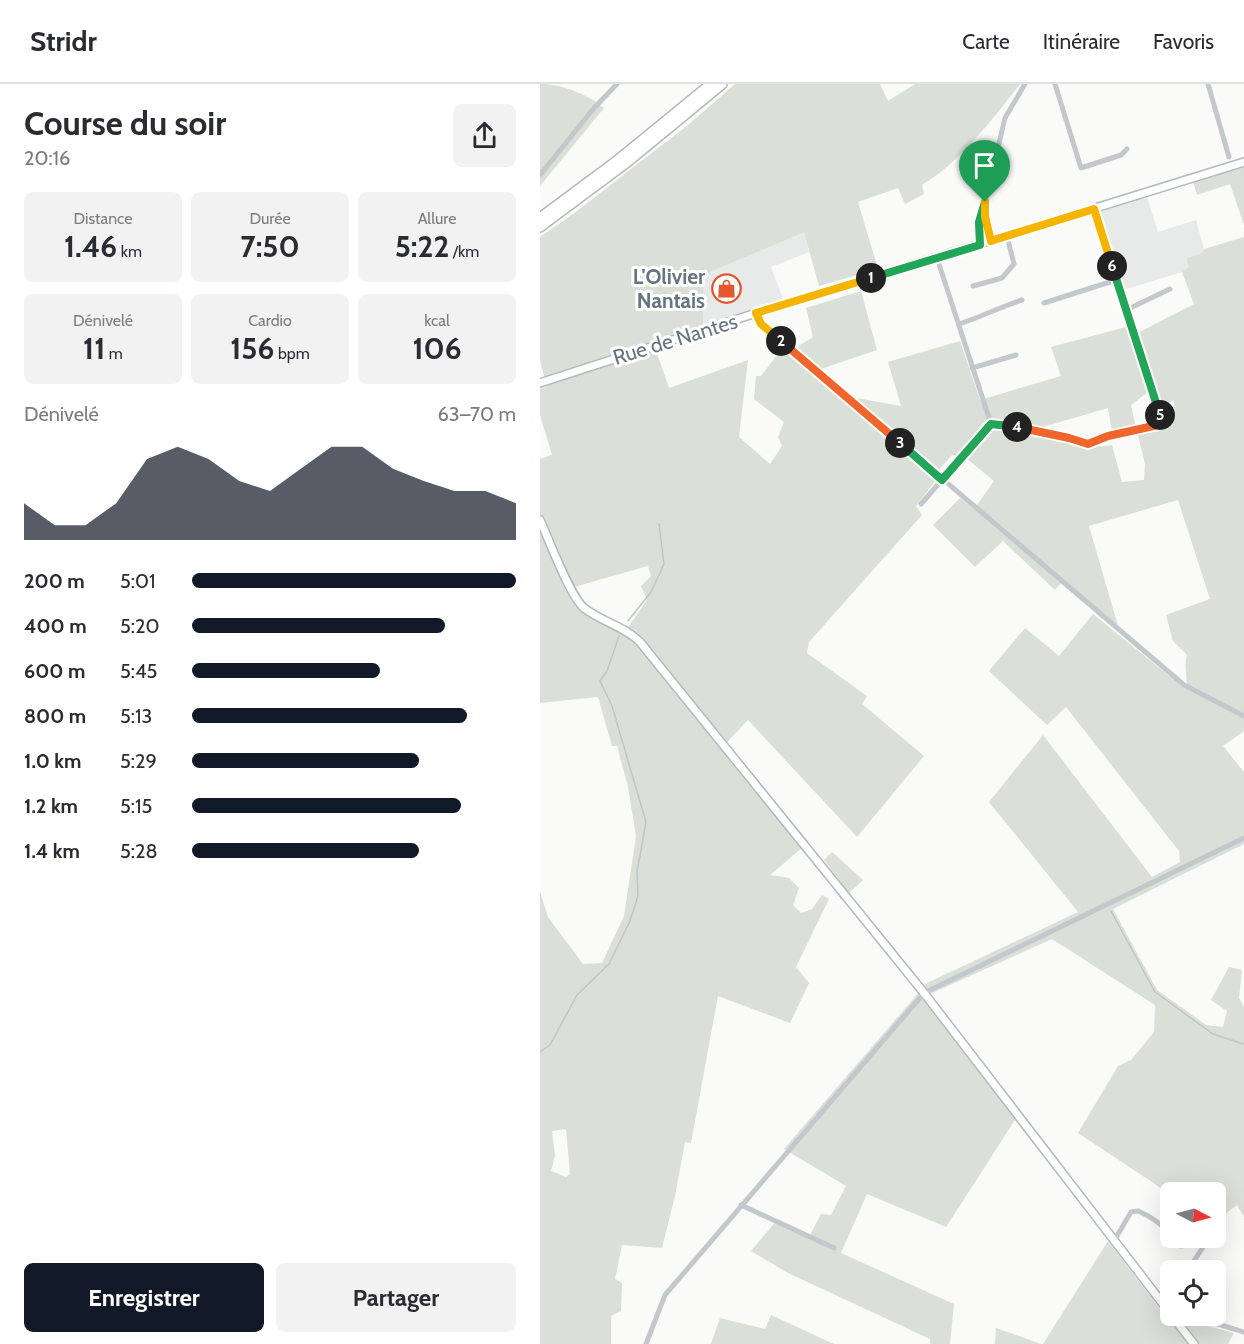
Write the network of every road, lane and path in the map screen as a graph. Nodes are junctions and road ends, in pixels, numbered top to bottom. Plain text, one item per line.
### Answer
1 (617, 84) edge
2 (711, 84) edge
3 (722, 84) edge
4 (1026, 84) edge
5 (1055, 84) edge
6 (1208, 84) edge
7 (1127, 149) dead end
8 (1229, 157) dead end
9 (1244, 162) edge
10 (540, 175) edge
11 (985, 202) junction
12 (1094, 209) junction
13 (540, 218) edge
14 (540, 227) edge
15 (1007, 236) junction
16 (991, 241) junction
17 (980, 245) junction
18 (937, 258) junction
19 (1116, 280) junction
20 (973, 286) dead end
21 (1170, 289) dead end
22 (1022, 300) dead end
23 (1044, 303) dead end
24 (1126, 310) junction
25 (756, 313) junction
26 (959, 324) junction
27 (1017, 355) dead end
28 (972, 368) junction
29 (540, 381) edge
30 (991, 424) junction
31 (942, 480) junction
32 (921, 504) dead end
33 (540, 520) edge
34 (1244, 716) edge
35 (1244, 838) edge
36 (924, 993) junction
37 (741, 1205) junction
38 (1160, 1225) edge
39 (1114, 1241) junction
40 (834, 1248) dead end
41 (1160, 1300) edge
42 (1180, 1326) edge
43 (1224, 1326) edge
44 (1244, 1332) edge
45 (646, 1344) edge
46 (1194, 1344) edge

1 - 10 street
2 - 13 highway
3 - 14 highway
4 - 11 street
5 - 7 street
6 - 8 street
9 - 12 street, Rue de Nantes
11 - 16 street
11 - 17 street
12 - 15 street, Rue de Nantes
12 - 19 street
15 - 16 street, Rue de Nantes
15 - 20 street
16 - 17 street, Rue de Nantes
17 - 18 street, Rue de Nantes
18 - 25 street, Rue de Nantes
18 - 26 street
19 - 23 street
19 - 24 street
21 - 24 street
22 - 26 street
24 - 30 street
25 - 29 street, Rue de Nantes
25 - 31 street
26 - 28 street
27 - 28 street
28 - 30 street
30 - 31 street
31 - 32 street
31 - 34 street
33 - 36 street
35 - 36 street
36 - 37 street
36 - 39 street
37 - 40 street
37 - 45 street
38 - 39 street
39 - 41 street
42 - 46 street
43 - 44 street

